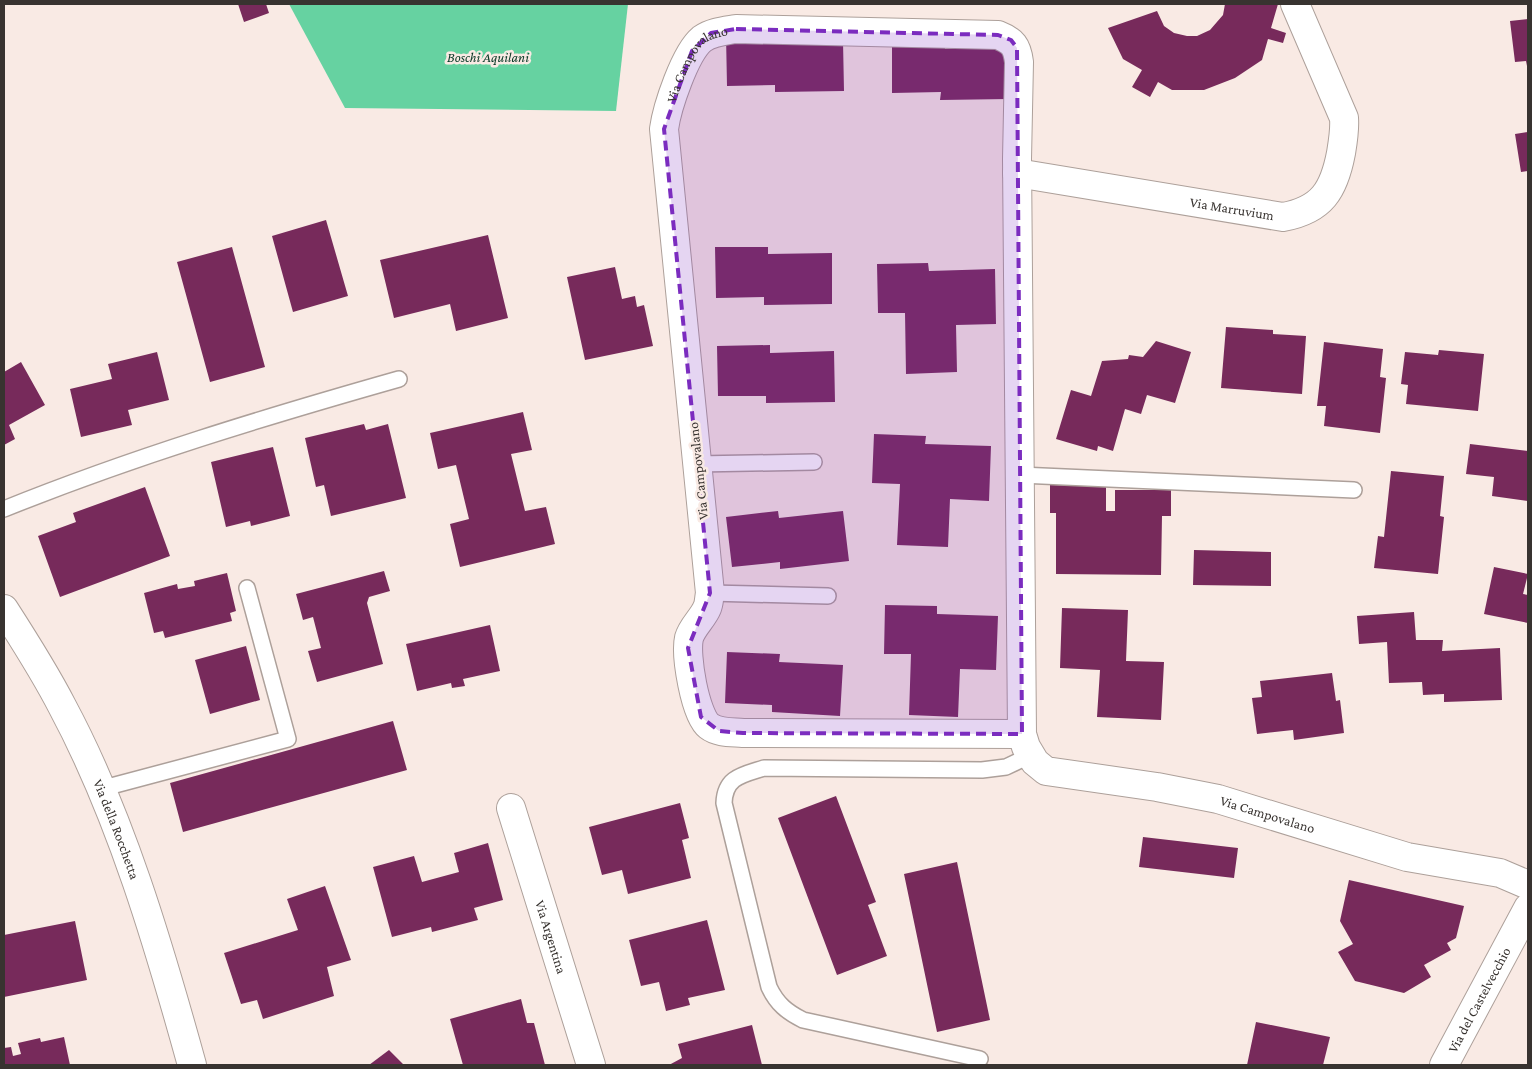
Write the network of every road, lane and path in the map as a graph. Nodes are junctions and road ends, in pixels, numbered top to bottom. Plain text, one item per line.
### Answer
1 (1295, 4) edge
2 (1017, 173) junction
3 (399, 379) dead end
4 (814, 462) dead end
5 (697, 464) junction
6 (1020, 475) junction
7 (1354, 490) dead end
8 (4, 509) edge
9 (247, 588) dead end
10 (710, 593) junction
11 (828, 596) dead end
12 (4, 609) edge
13 (1026, 744) junction
14 (100, 789) junction
15 (511, 808) dead end
16 (1528, 885) edge
17 (1528, 908) edge
18 (980, 1059) dead end
19 (192, 1065) edge
20 (591, 1065) edge
21 (1444, 1065) edge

1 - 2 street, Via Marruvium
2 - 5 street, Via Campovalano
2 - 6 street, Via Campovalano
3 - 8 lane
4 - 5 lane
5 - 10 street, Via Campovalano
6 - 7 lane
6 - 13 street, Via Campovalano
9 - 14 lane
10 - 11 lane
10 - 13 street, Via Campovalano
12 - 14 street, Via della Rocchetta
13 - 16 street, Via Campovalano
13 - 18 lane
14 - 19 street, Via della Rocchetta
15 - 20 street, Via Argentina
17 - 21 street, Via del Castelvecchio

